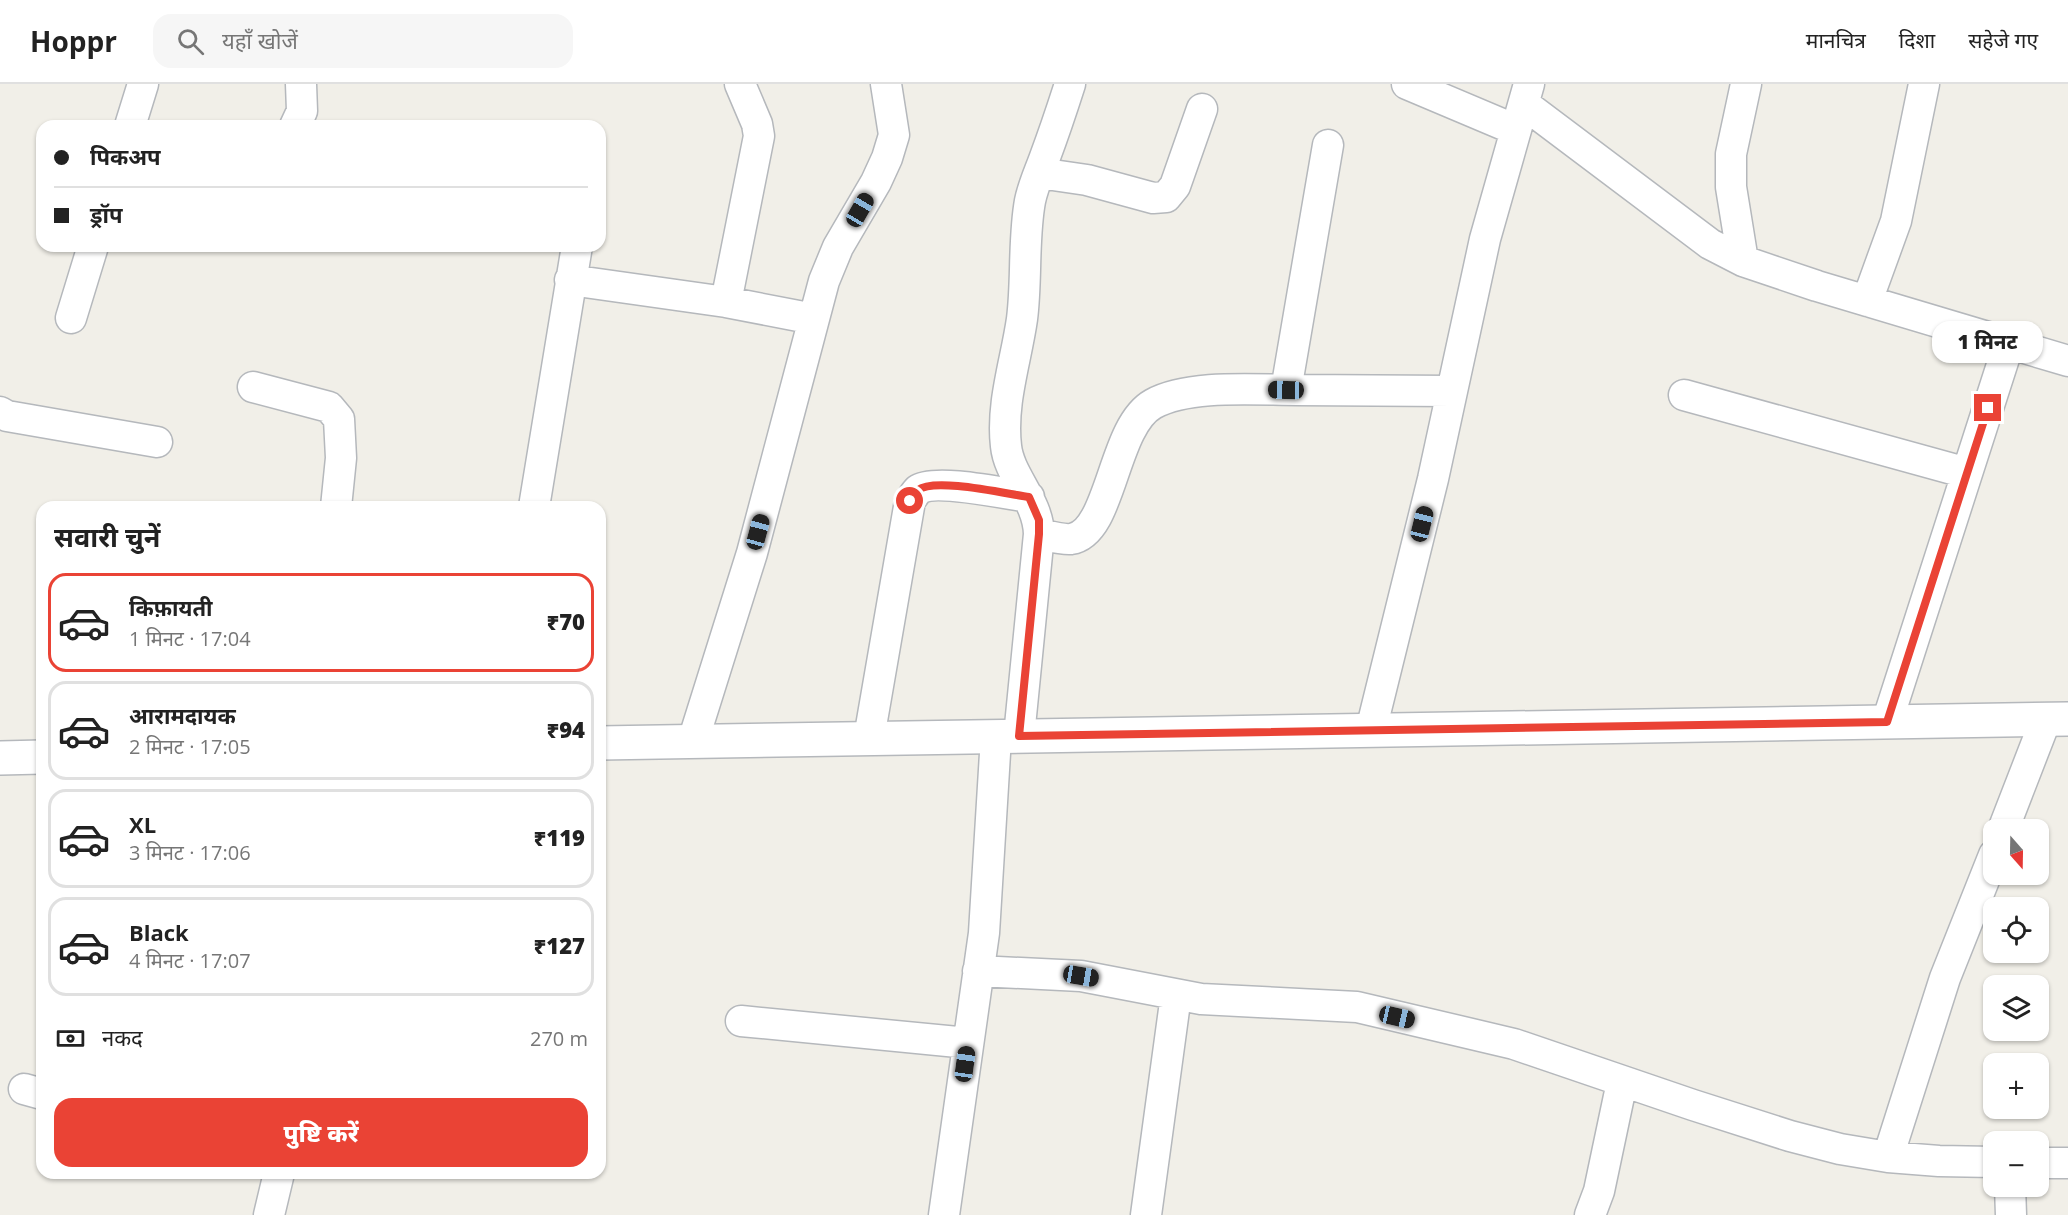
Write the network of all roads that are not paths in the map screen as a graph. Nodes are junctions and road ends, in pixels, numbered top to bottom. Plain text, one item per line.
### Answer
1 (143, 84) edge
2 (301, 84) edge
3 (740, 84) edge
4 (886, 84) edge
5 (1070, 84) edge
6 (1407, 84) edge
7 (1746, 84) edge
8 (1924, 84) edge
9 (1523, 106) edge
10 (1202, 109) dead end
11 (132, 120) edge
12 (298, 120) edge
13 (1328, 145) dead end
14 (1039, 173) junction
15 (91, 252) edge
16 (576, 252) edge
17 (1743, 261) junction
18 (570, 280) junction
19 (1867, 301) junction
20 (726, 302) junction
21 (71, 318) dead end
22 (814, 319) junction
23 (2009, 343) junction
24 (2068, 361) edge
25 (253, 387) dead end
26 (1286, 390) junction
27 (1452, 391) junction
28 (1684, 395) dead end
29 (0, 412) edge
30 (157, 442) dead end
31 (1967, 473) junction
32 (1029, 497) junction
33 (337, 501) edge
34 (535, 501) edge
35 (1039, 534) junction
36 (2057, 719) edge
37 (1887, 722) junction
38 (1371, 730) junction
39 (1008, 736) junction
40 (869, 738) junction
41 (693, 741) junction
42 (606, 743) edge
43 (36, 756) edge
44 (0, 758) edge
45 (2008, 819) edge
46 (1983, 883) edge
47 (978, 971) junction
48 (1176, 995) junction
49 (741, 1021) dead end
50 (968, 1043) junction
51 (1622, 1082) junction
52 (1888, 1157) junction
53 (1983, 1161) edge
54 (2049, 1163) edge
55 (2068, 1163) edge
56 (278, 1179) edge
57 (2011, 1197) edge
58 (269, 1215) edge
59 (944, 1215) edge
60 (1146, 1215) edge
61 (1590, 1215) edge
62 (2012, 1215) edge

1 - 11 street
2 - 12 street
3 - 20 street
4 - 22 street
5 - 14 street
6 - 9 street
7 - 17 street
8 - 19 street
9 - 17 street
9 - 27 street
10 - 14 street
13 - 26 street
14 - 32 street
15 - 21 street
16 - 18 street
17 - 19 street
18 - 20 street
18 - 34 street
19 - 23 street
20 - 22 street
22 - 41 street
23 - 24 street
23 - 31 street
25 - 33 street
26 - 27 street
26 - 35 street
27 - 38 street
28 - 31 street
29 - 30 street
31 - 37 street
32 - 35 street
32 - 40 street
35 - 39 street
36 - 37 street
36 - 45 street
37 - 38 street
38 - 39 street
39 - 40 street
39 - 47 street
40 - 41 street
41 - 42 street
43 - 44 street
46 - 52 street
47 - 48 street
47 - 50 street
48 - 51 street
48 - 60 street
49 - 50 street
50 - 59 street
51 - 52 street
51 - 61 street
52 - 53 street
54 - 55 street
56 - 58 street
57 - 62 street

